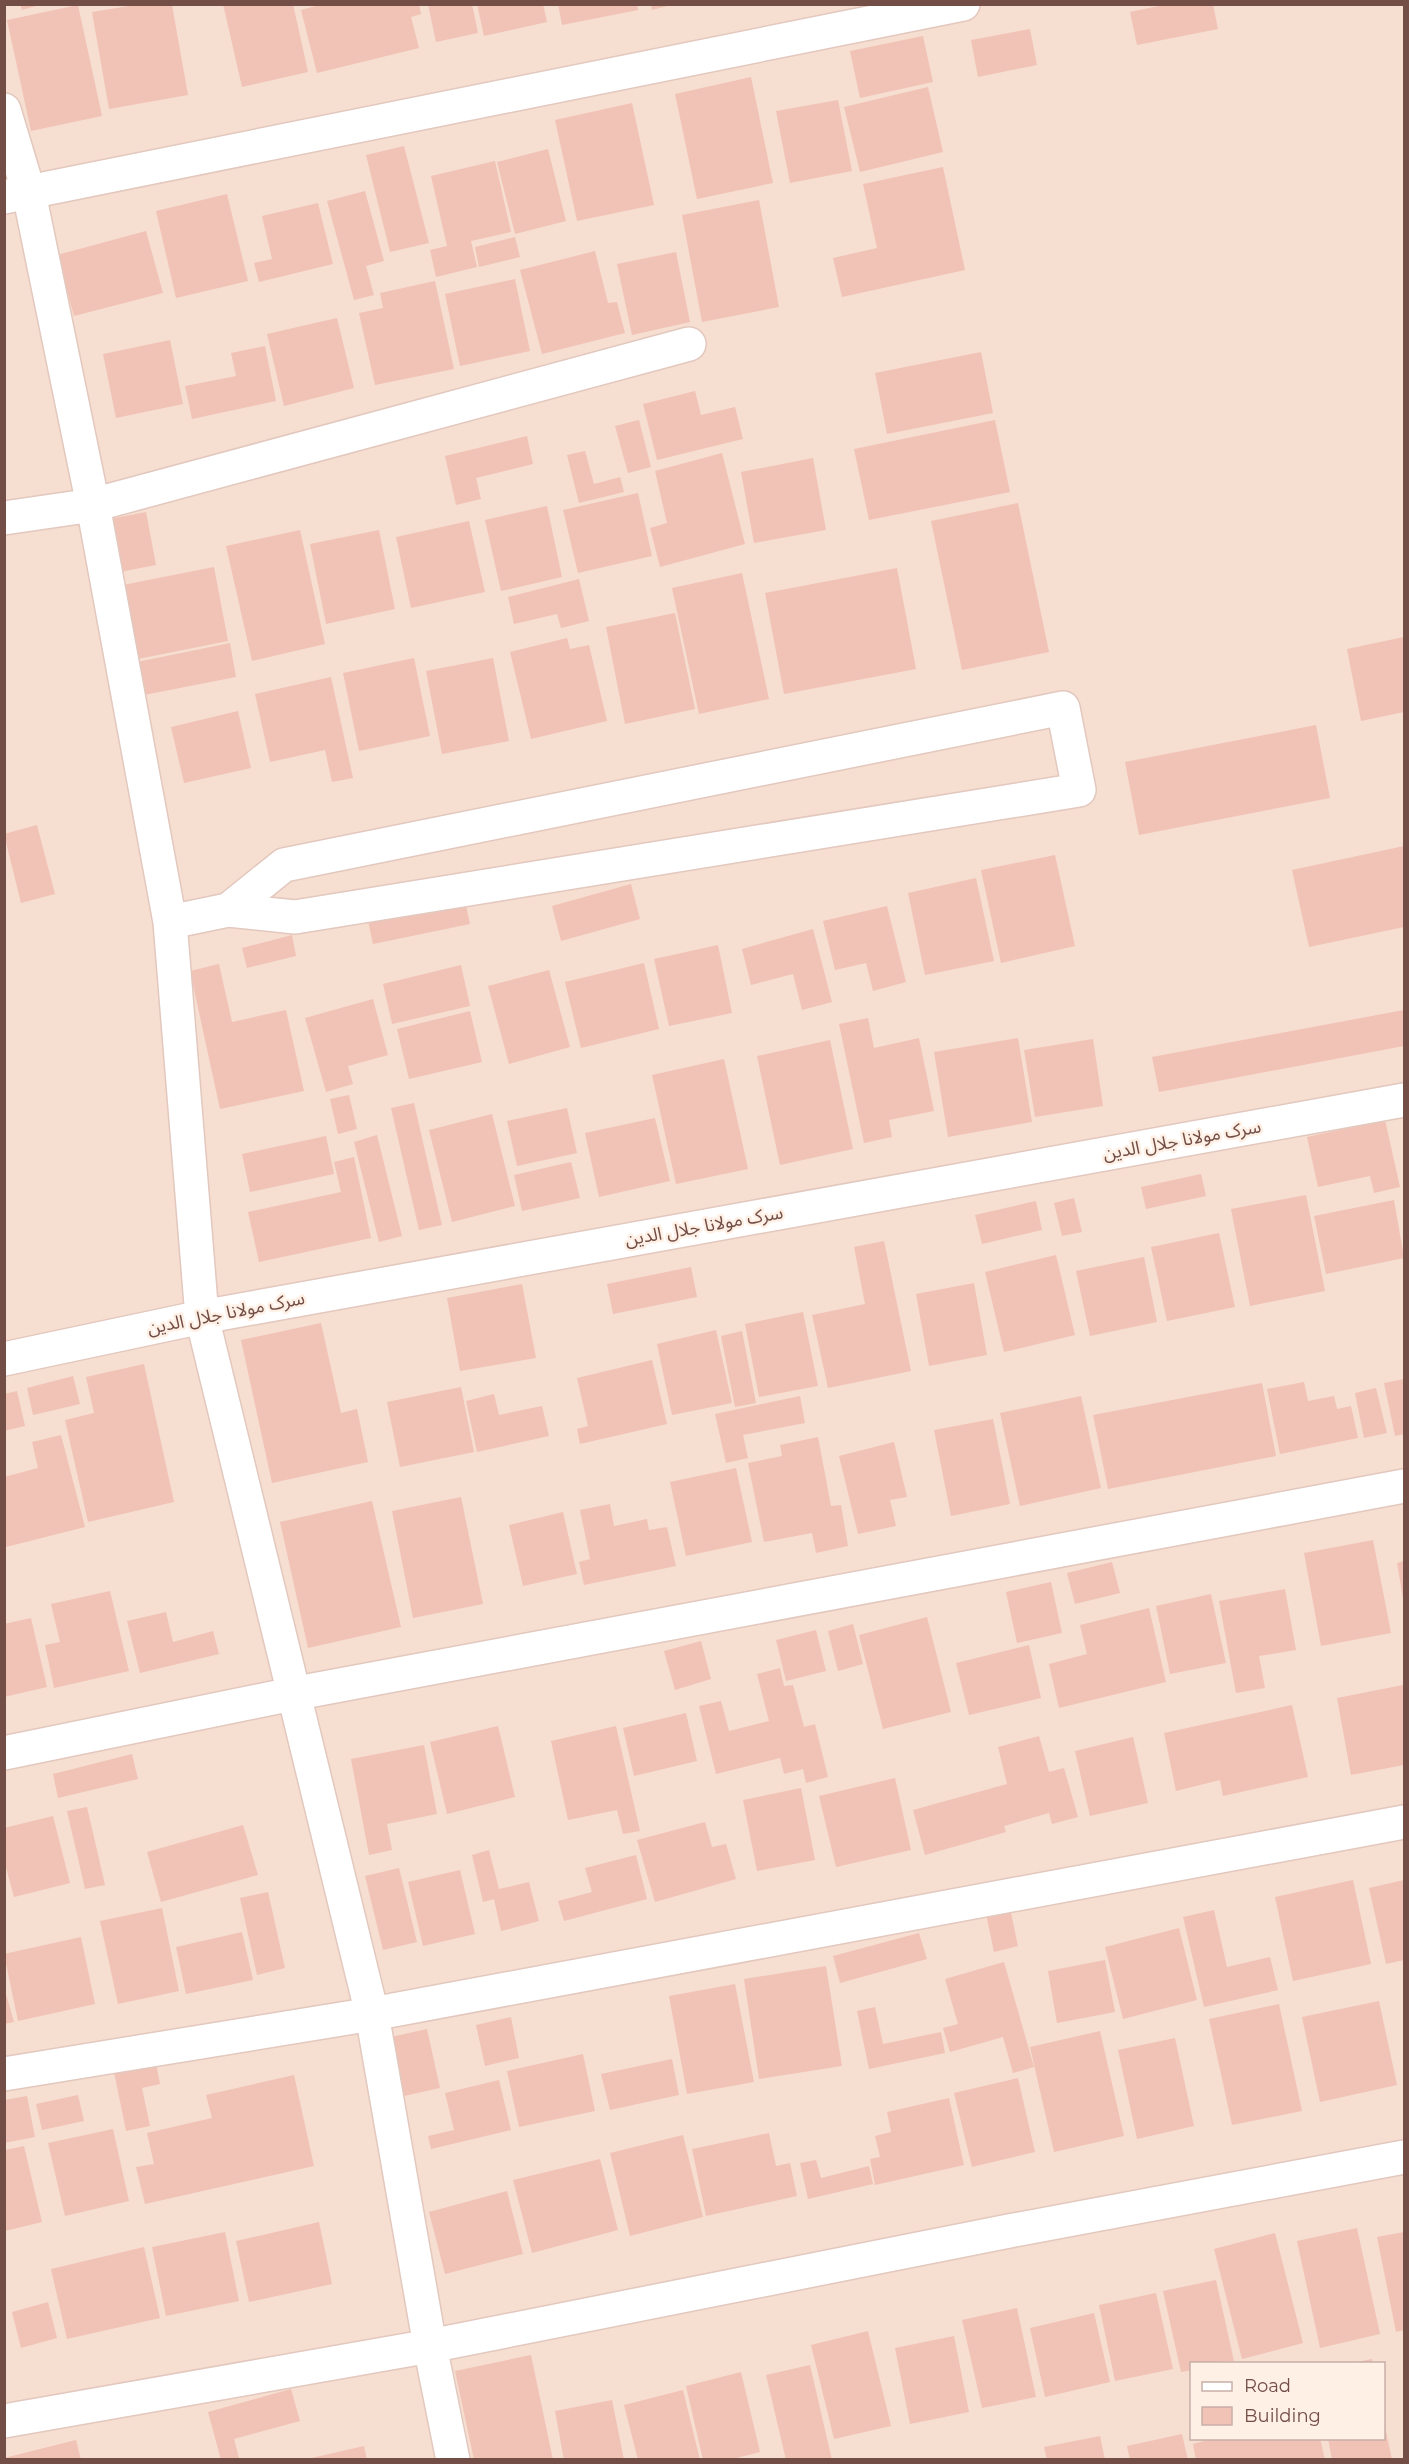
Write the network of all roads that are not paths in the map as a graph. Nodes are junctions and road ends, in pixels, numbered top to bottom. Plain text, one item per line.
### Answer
1 (963, 4) edge
2 (4, 110) edge
3 (17, 195) edge
4 (689, 344) dead end
5 (93, 504) junction
6 (4, 518) edge
7 (228, 910) junction
8 (170, 922) junction
9 (1404, 1100) edge
10 (202, 1317) junction
11 (4, 1359) edge
12 (1404, 1486) edge
13 (292, 1694) junction
14 (4, 1753) edge
15 (1404, 1822) edge
16 (372, 2014) junction
17 (4, 2074) edge
18 (1404, 2157) edge
19 (430, 2346) junction
20 (4, 2421) edge
21 (453, 2460) edge

1 - 3 street
2 - 3 street
3 - 5 street
4 - 5 street
5 - 6 street
5 - 8 street
7 - 7 street
7 - 8 street
8 - 10 street
9 - 10 street, سرک مولانا جلال الدین
10 - 11 street, سرک مولانا جلال الدین
10 - 13 street
12 - 13 street
13 - 14 street
13 - 16 street
15 - 16 street
16 - 17 street
16 - 19 street
18 - 19 street
19 - 20 street
19 - 21 street

